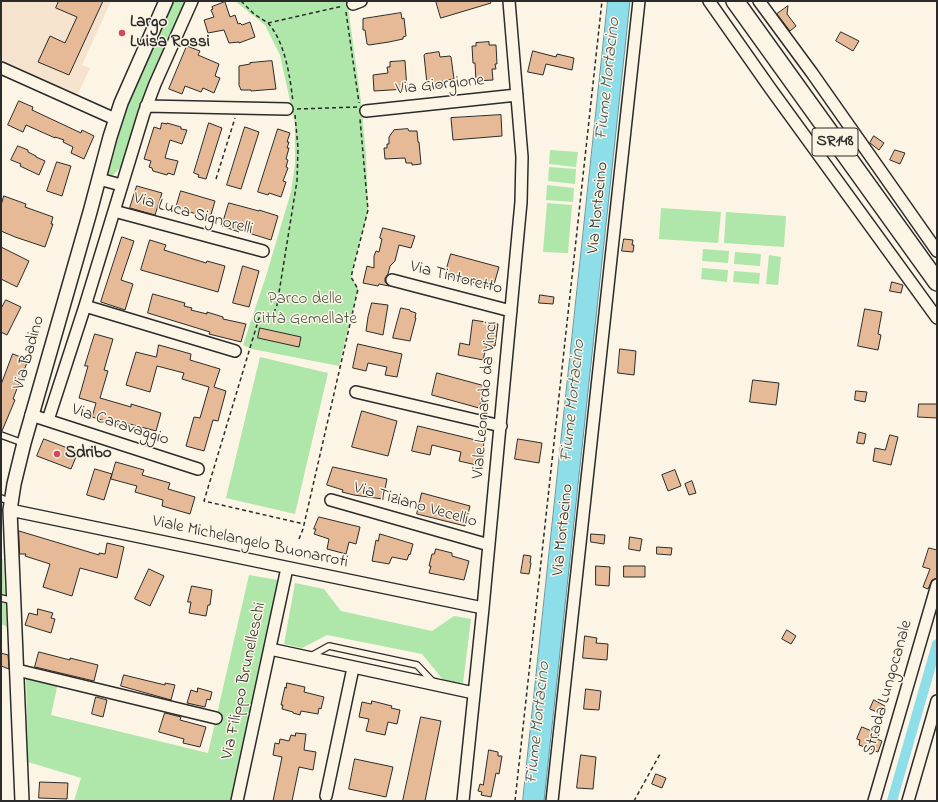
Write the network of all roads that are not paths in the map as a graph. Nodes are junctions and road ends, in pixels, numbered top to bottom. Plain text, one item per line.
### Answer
1 (166, 1) edge
2 (192, 1) edge
3 (509, 1) edge
4 (639, 1) edge
5 (709, 1) edge
6 (735, 1) edge
7 (759, 1) edge
8 (1, 68) edge
9 (517, 95) junction
10 (146, 106) junction
11 (290, 109) road end
12 (363, 109) road end
13 (116, 119) junction
14 (99, 179) junction
15 (121, 185) junction
16 (114, 211) junction
17 (263, 251) dead end
18 (937, 251) edge
19 (392, 280) dead end
20 (937, 282) edge
21 (85, 306) junction
22 (512, 311) junction
23 (937, 318) edge
24 (235, 351) dead end
25 (356, 392) dead end
26 (31, 415) junction
27 (48, 420) junction
28 (501, 426) junction
29 (1, 435) edge
30 (24, 443) junction
31 (198, 469) dead end
32 (331, 500) dead end
33 (8, 503) edge
34 (490, 545) junction
35 (287, 568) junction
36 (937, 585) edge
37 (1, 598) edge
38 (14, 601) junction
39 (484, 608) junction
40 (270, 649) junction
41 (308, 658) junction
42 (353, 668) junction
43 (17, 670) junction
44 (435, 685) junction
45 (474, 693) junction
46 (937, 701) edge
47 (216, 718) dead end
48 (326, 796) dead end
49 (22, 801) edge
50 (237, 801) edge
51 (463, 801) edge
52 (552, 801) edge
53 (874, 801) edge
54 (908, 801) edge

1 - 13 street, Via Badino
2 - 10 street
3 - 9 street, Viale Leonardo da Vinci
4 - 52 street, Via Mortacino
5 - 23 street
6 - 20 main road, SR148
7 - 18 street
8 - 13 street
9 - 12 street, Via Giorgione
9 - 22 street, Viale Leonardo da Vinci
10 - 11 street
10 - 15 street
13 - 14 street, Via Badino
14 - 15 street
14 - 26 street, Via Badino
15 - 16 street
16 - 17 street, Via Luca Signorelli
16 - 21 street
19 - 22 street, Via Tintoretto
21 - 24 street
21 - 27 street
22 - 28 street, Viale Leonardo da Vinci
25 - 28 street
26 - 27 street, Via Caravaggio
26 - 30 street, Via Badino
27 - 31 street, Via Caravaggio
28 - 34 street, Viale Leonardo da Vinci
29 - 30 lane
30 - 33 street, Via Badino
32 - 34 street, Via Tiziano Vecellio
33 - 35 street, Viale Michelangelo Buonarroti
33 - 38 street, Via Badino
34 - 39 street, Viale Leonardo da Vinci
35 - 39 street, Viale Michelangelo Buonarroti
35 - 40 street, Via Filippo Brunelleschi
36 - 53 street, Strada Lungocanale
37 - 38 lane
38 - 43 street, Via Badino
39 - 45 street, Viale Leonardo da Vinci
40 - 41 street
40 - 50 street, Via Filippo Brunelleschi
41 - 42 street
41 - 44 lane
42 - 44 street
42 - 48 street
43 - 47 street
43 - 49 street, Via Badino
44 - 45 street
45 - 51 street, Viale Leonardo da Vinci
46 - 54 street

